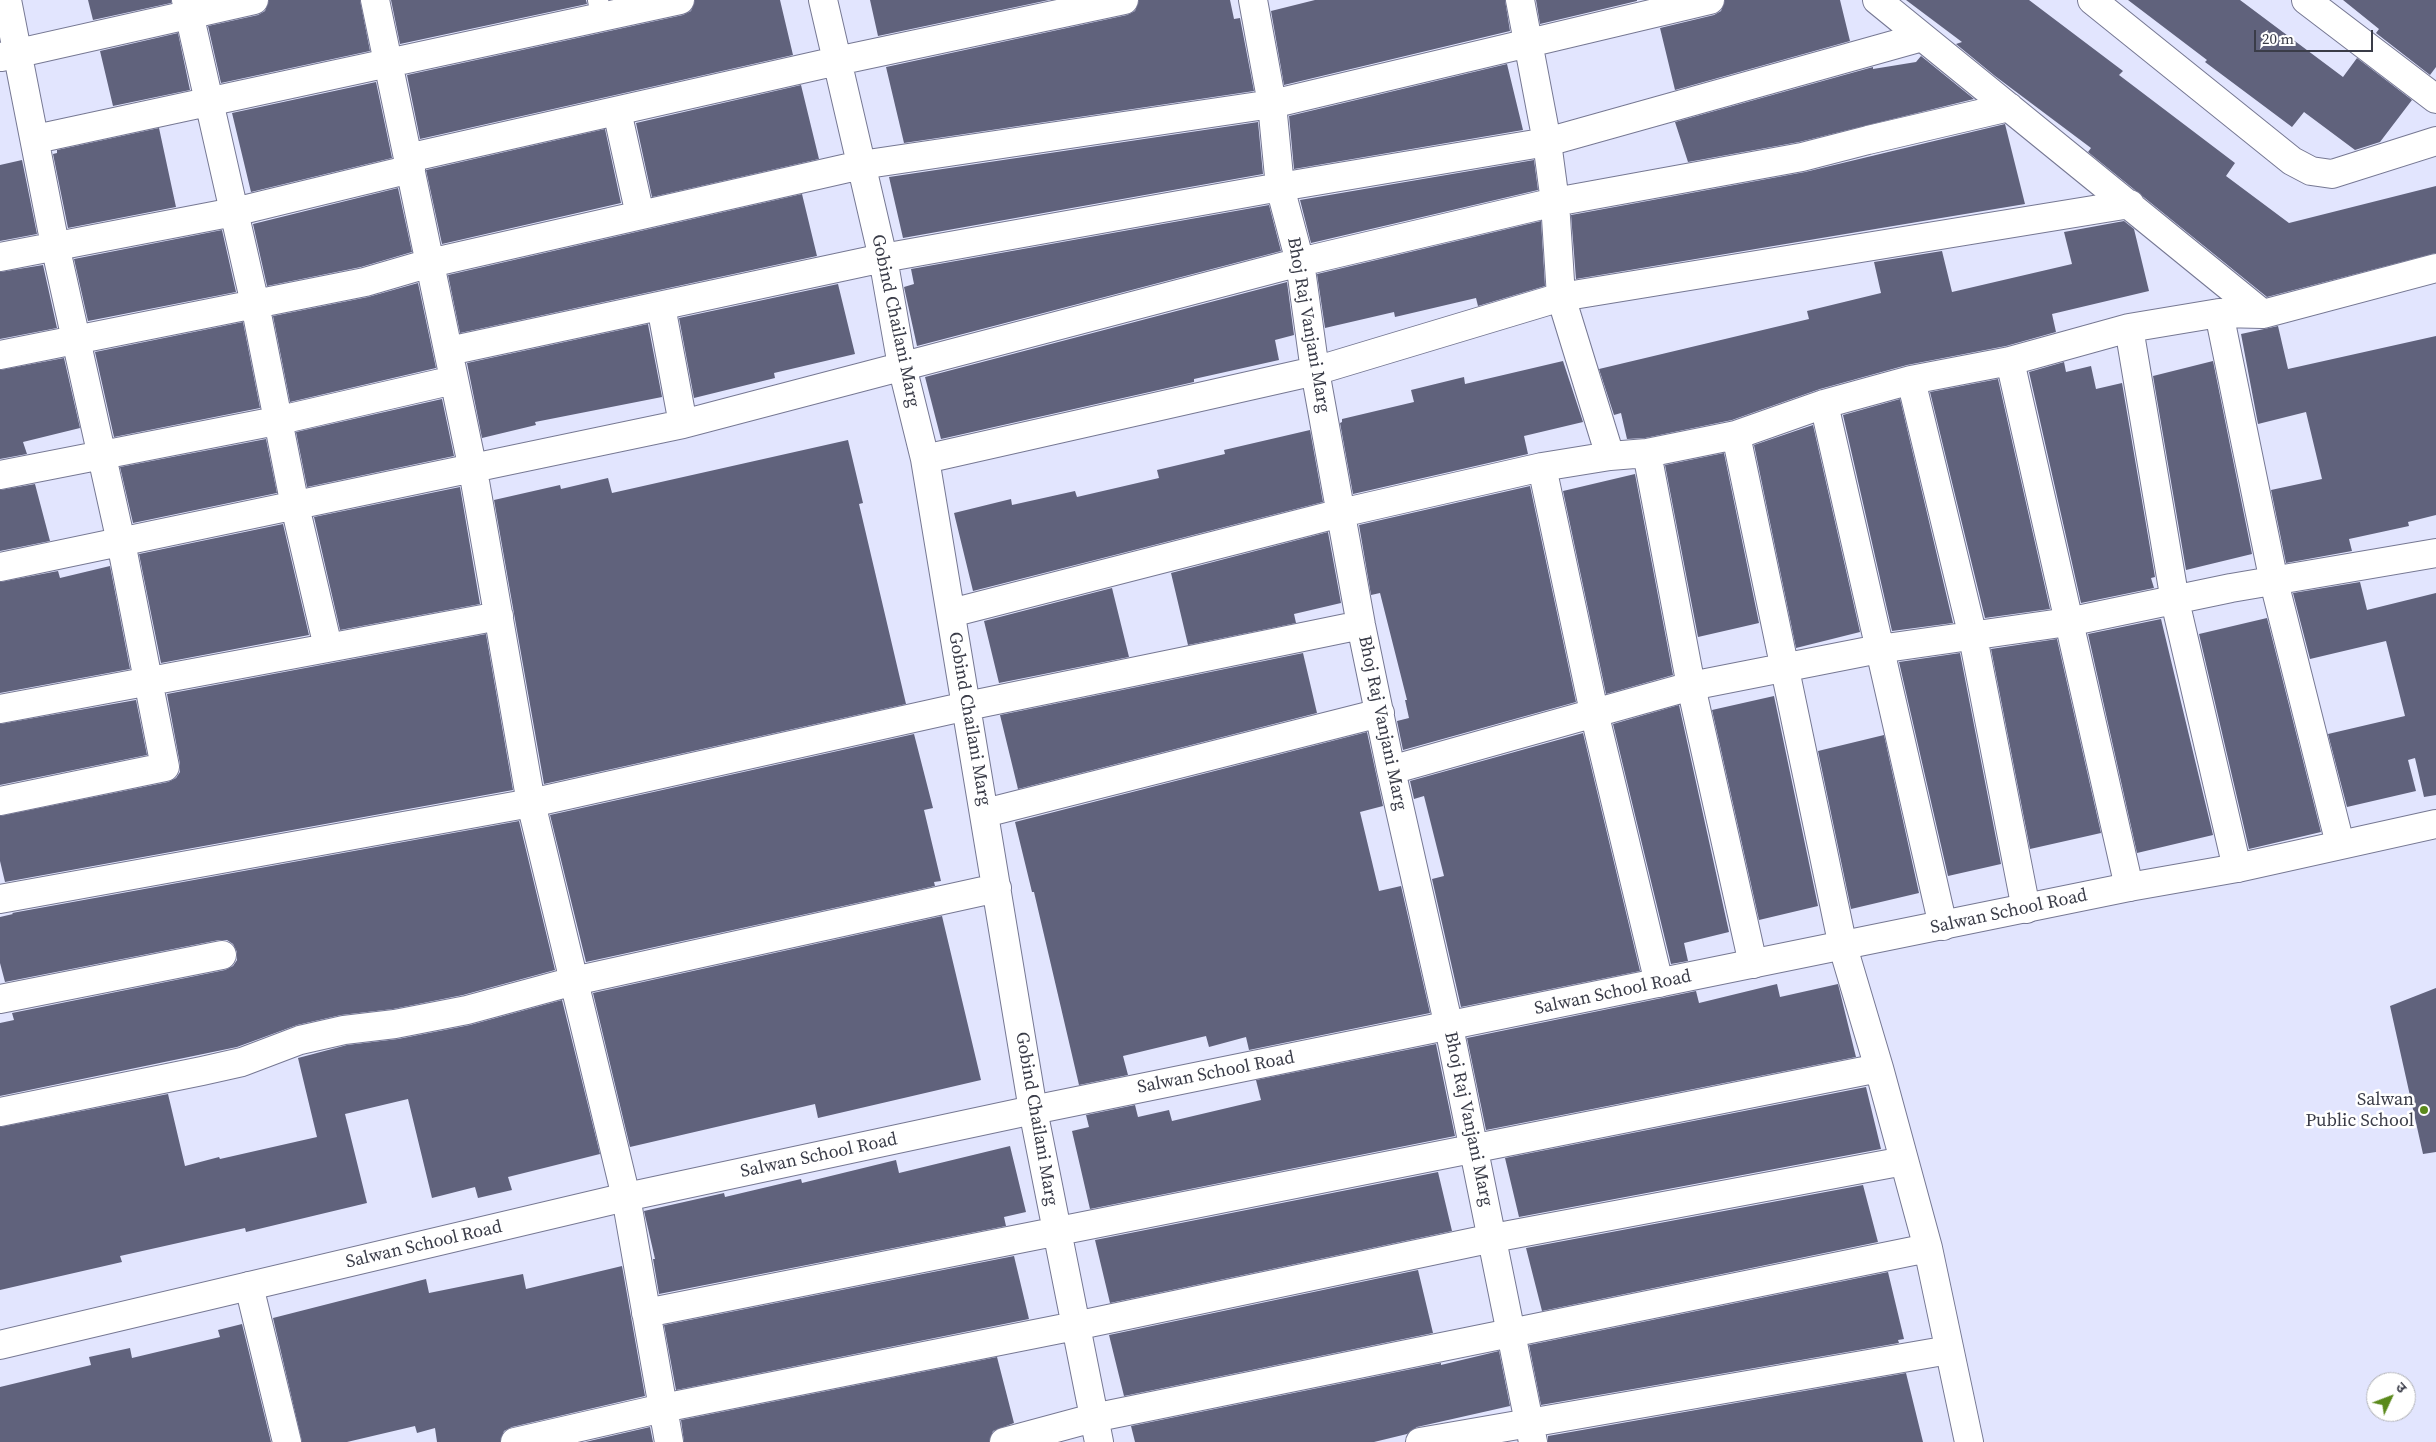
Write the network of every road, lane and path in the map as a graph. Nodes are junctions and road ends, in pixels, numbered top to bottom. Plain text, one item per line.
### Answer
1 (7, 0) edge
2 (254, 0) edge
3 (375, 0) edge
4 (680, 0) edge
5 (824, 0) edge
6 (1124, 0) edge
7 (1253, 0) edge
8 (1520, 0) edge
9 (1710, 0) edge
10 (1877, 0) edge
11 (2092, 0) edge
12 (2306, 0) edge
13 (188, 7) edge
14 (599, 9) edge
15 (1922, 37) junction
16 (1528, 43) junction
17 (9, 56) edge
18 (838, 61) junction
19 (388, 64) junction
20 (2436, 99) edge
21 (210, 103) junction
22 (1272, 104) junction
23 (2010, 108) junction
24 (617, 111) junction
25 (36, 139) junction
26 (1547, 142) junction
27 (2436, 142) edge
28 (409, 164) junction
29 (861, 165) junction
30 (1280, 187) junction
31 (1555, 202) junction
32 (2130, 204) junction
33 (234, 212) junction
34 (640, 215) junction
35 (55, 245) junction
36 (0, 257) edge
37 (883, 258) junction
38 (1300, 262) junction
39 (430, 263) junction
40 (2436, 268) edge
41 (1561, 297) junction
42 (255, 304) junction
43 (661, 306) junction
44 (2219, 313) junction
45 (2263, 314) junction
46 (2129, 328) junction
47 (76, 340) junction
48 (449, 351) junction
49 (0, 356) edge
50 (2010, 361) junction
51 (902, 366) junction
52 (1315, 371) junction
53 (454, 380) junction
54 (1911, 380) junction
55 (1824, 404) junction
56 (276, 421) junction
57 (683, 424) junction
58 (1736, 435) junction
59 (1646, 453) junction
60 (101, 456) junction
61 (1610, 456) junction
62 (925, 459) junction
63 (1542, 467) junction
64 (473, 470) junction
65 (0, 475) edge
66 (295, 506) junction
67 (1341, 513) junction
68 (121, 542) junction
69 (2436, 553) edge
70 (0, 567) edge
71 (2274, 582) junction
72 (2175, 601) junction
73 (951, 613) junction
74 (499, 616) junction
75 (2068, 622) junction
76 (1361, 625) junction
77 (1973, 637) junction
78 (328, 647) junction
79 (1879, 649) junction
80 (1786, 668) junction
81 (147, 680) junction
82 (1691, 686) junction
83 (967, 706) junction
84 (0, 709) edge
85 (1594, 712) junction
86 (1380, 713) junction
87 (1391, 770) junction
88 (0, 801) edge
89 (531, 803) junction
90 (985, 813) junction
91 (2436, 824) edge
92 (2340, 844) junction
93 (2237, 868) junction
94 (2129, 887) junction
95 (997, 888) junction
96 (0, 899) edge
97 (2026, 909) junction
98 (1943, 926) junction
99 (1843, 947) junction
100 (222, 955) dead end
101 (1753, 964) junction
102 (574, 981) junction
103 (1659, 983) junction
104 (0, 999) edge
105 (1450, 1026) junction
106 (1879, 1068) junction
107 (1033, 1110) junction
108 (0, 1112) edge
109 (1474, 1147) junction
110 (1904, 1161) junction
111 (626, 1198) junction
112 (1057, 1230) junction
113 (1493, 1238) junction
114 (1928, 1248) junction
115 (248, 1286) junction
116 (646, 1313) junction
117 (1075, 1326) junction
118 (1512, 1332) junction
119 (0, 1345) edge
120 (1949, 1350) junction
121 (663, 1408) junction
122 (1096, 1430) edge
123 (1531, 1432) edge
124 (287, 1442) edge
125 (515, 1442) edge
126 (669, 1442) edge
127 (1004, 1442) edge
128 (1420, 1442) edge
129 (1969, 1442) edge

1 - 17 street
2 - 13 street
3 - 19 street
4 - 14 street
5 - 18 street, Gobind Chailani Marg
6 - 18 street
7 - 22 street, Bhoj Raj Vanjani Marg
8 - 16 street
9 - 16 street
10 - 15 street
11 - 27 street
12 - 20 street
13 - 17 street
13 - 21 street
14 - 19 street
15 - 23 street
15 - 26 street
16 - 22 street
16 - 26 street
17 - 25 street
18 - 24 street
18 - 29 street, Gobind Chailani Marg
19 - 21 street
19 - 28 street
21 - 25 street
21 - 33 street
22 - 29 street
22 - 30 street, Bhoj Raj Vanjani Marg
23 - 31 street
23 - 32 street
24 - 28 street
24 - 34 street
25 - 35 street
26 - 30 street
26 - 31 street
28 - 33 street
28 - 39 street
29 - 34 street
29 - 37 street, Gobind Chailani Marg
30 - 37 street
30 - 38 street, Bhoj Raj Vanjani Marg
31 - 38 street
31 - 41 street
32 - 41 street
32 - 45 street
33 - 35 street
33 - 42 street
34 - 39 street
35 - 36 street
35 - 47 street
37 - 43 street
37 - 51 street, Gobind Chailani Marg
38 - 51 street
38 - 52 street, Bhoj Raj Vanjani Marg
39 - 42 street
39 - 48 street
40 - 45 street
41 - 52 street
41 - 61 street
42 - 47 street
42 - 56 street
43 - 48 street
43 - 57 street
44 - 45 street
44 - 46 street
44 - 71 street
46 - 50 street
46 - 72 street
47 - 49 street
47 - 60 street
48 - 53 street
50 - 54 street
50 - 75 street
51 - 57 street
51 - 62 street, Gobind Chailani Marg
52 - 62 street
52 - 67 street, Bhoj Raj Vanjani Marg
53 - 56 street
53 - 64 street
54 - 55 street
54 - 77 street
55 - 58 street
55 - 79 street
56 - 60 street
56 - 66 street
57 - 64 street
58 - 59 street
58 - 80 street
59 - 61 street
59 - 82 street
60 - 65 street
60 - 68 street
61 - 63 street
62 - 73 street, Gobind Chailani Marg
63 - 67 street
63 - 85 street
64 - 66 street
64 - 74 street
66 - 68 street
66 - 78 street
67 - 73 street
67 - 76 street, Bhoj Raj Vanjani Marg
68 - 70 street
68 - 81 street
69 - 71 street
71 - 72 street
71 - 92 street
72 - 75 street
72 - 93 street
73 - 83 street, Gobind Chailani Marg
74 - 78 street
74 - 89 street
75 - 77 street
75 - 94 street
76 - 83 street
76 - 86 street, Bhoj Raj Vanjani Marg
77 - 79 street
77 - 97 street
78 - 81 street
79 - 80 street
79 - 98 street
80 - 82 street
80 - 99 street
81 - 84 street
81 - 88 street
82 - 85 street
82 - 101 street
83 - 89 street
83 - 90 street, Gobind Chailani Marg
85 - 87 street
85 - 103 street
86 - 87 street, Bhoj Raj Vanjani Marg
86 - 90 street
87 - 105 street, Bhoj Raj Vanjani Marg
89 - 96 street
89 - 102 street
90 - 95 street, Gobind Chailani Marg
91 - 92 street, Salwan School Road
92 - 93 street, Salwan School Road
93 - 94 street, Salwan School Road
94 - 97 street, Salwan School Road
95 - 102 street
95 - 107 street, Gobind Chailani Marg
97 - 98 street, Salwan School Road
98 - 99 street, Salwan School Road
99 - 101 street, Salwan School Road
99 - 106 street
100 - 104 street
101 - 103 street, Salwan School Road
102 - 108 street
102 - 111 street
103 - 105 street, Salwan School Road
105 - 107 street, Salwan School Road
105 - 109 street, Bhoj Raj Vanjani Marg
106 - 109 street
106 - 110 street
107 - 111 street, Salwan School Road
107 - 112 street, Gobind Chailani Marg
109 - 112 street
109 - 113 street, Bhoj Raj Vanjani Marg
110 - 113 street
110 - 114 street
111 - 115 street, Salwan School Road
111 - 116 street
112 - 116 street
112 - 117 street, Gobind Chailani Marg
113 - 117 street
113 - 118 street, Bhoj Raj Vanjani Marg
114 - 118 street
114 - 120 street
115 - 119 street, Salwan School Road
115 - 124 street
116 - 121 street
117 - 121 street
117 - 122 street, Gobind Chailani Marg
118 - 122 street
118 - 123 street, Bhoj Raj Vanjani Marg
120 - 123 street
120 - 129 street
121 - 125 street
121 - 126 street
122 - 127 street
123 - 128 street

